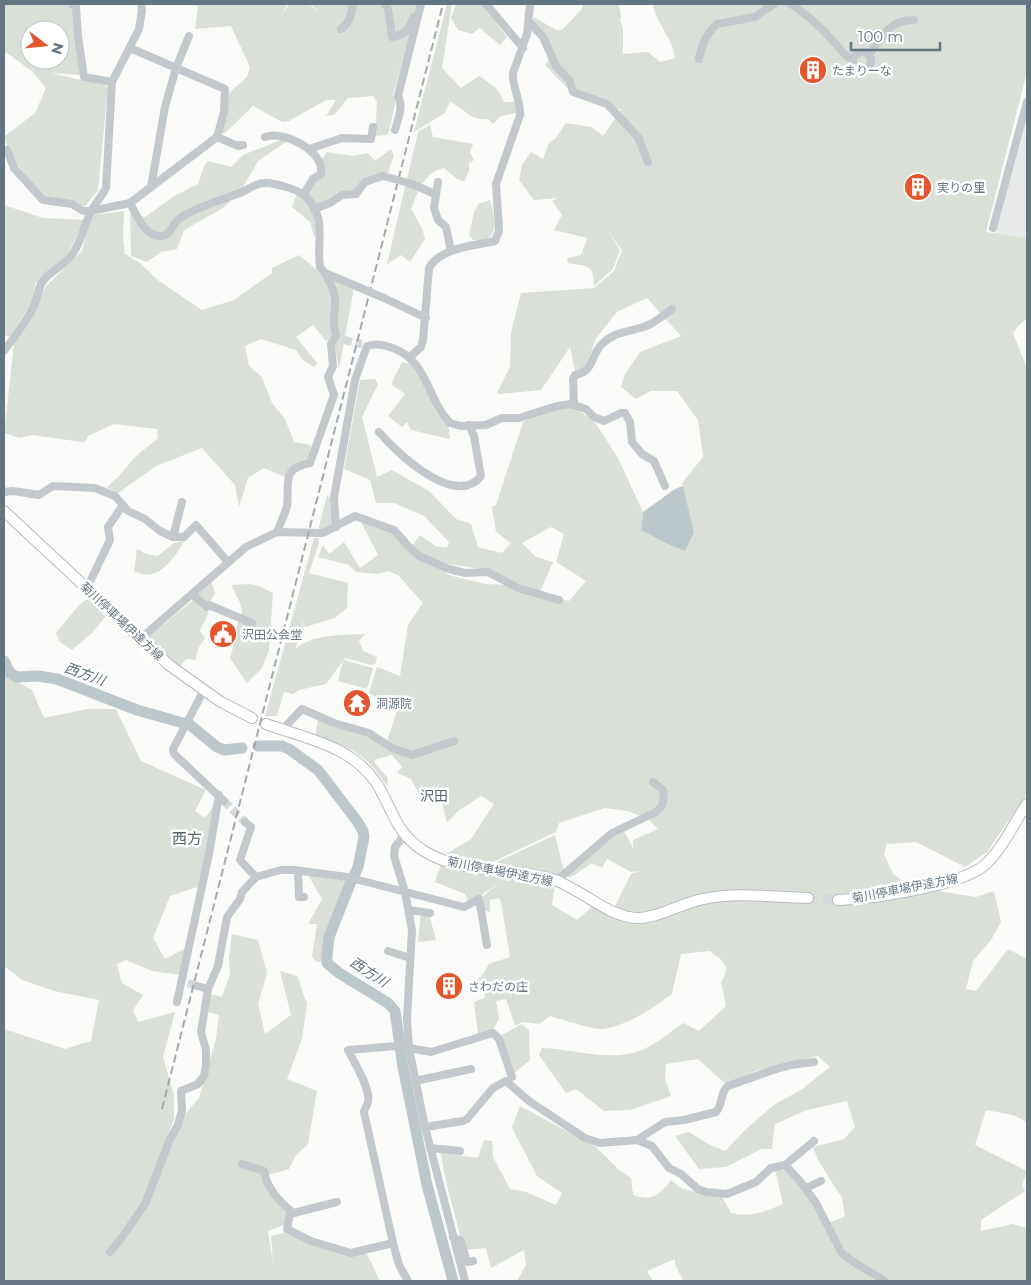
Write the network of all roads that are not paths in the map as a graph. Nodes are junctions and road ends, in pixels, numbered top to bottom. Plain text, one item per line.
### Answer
1 (72, 4) edge
2 (141, 4) edge
3 (353, 4) edge
4 (385, 4) edge
5 (486, 4) edge
6 (530, 4) edge
7 (774, 4) edge
8 (791, 4) edge
9 (420, 8) edge
10 (914, 20) dead end
11 (530, 22) junction
12 (341, 29) dead end
13 (189, 36) dead end
14 (130, 48) junction
15 (523, 48) junction
16 (869, 56) junction
17 (700, 59) dead end
18 (853, 60) junction
19 (176, 68) junction
20 (112, 82) junction
21 (1027, 102) edge
22 (373, 127) dead end
23 (395, 130) dead end
24 (218, 137) junction
25 (265, 137) dead end
26 (244, 145) dead end
27 (7, 150) dead end
28 (309, 150) junction
29 (648, 162) dead end
30 (438, 182) dead end
31 (151, 187) junction
32 (304, 194) junction
33 (435, 194) junction
34 (130, 203) junction
35 (314, 209) junction
36 (91, 212) junction
37 (993, 228) dead end
38 (451, 251) junction
39 (325, 272) junction
40 (672, 309) dead end
41 (426, 318) junction
42 (4, 351) edge
43 (410, 357) junction
44 (574, 404) junction
45 (469, 425) junction
46 (379, 432) dead end
47 (664, 486) dead end
48 (4, 492) edge
49 (182, 502) dead end
50 (123, 505) junction
51 (4, 511) edge
52 (336, 527) junction
53 (278, 532) junction
54 (172, 537) junction
55 (228, 562) junction
56 (87, 588) junction
57 (192, 594) junction
58 (559, 600) dead end
59 (211, 605) junction
60 (216, 613) dead end
61 (252, 623) dead end
62 (140, 639) junction
63 (204, 690) junction
64 (252, 718) dead end
65 (266, 724) dead end
66 (282, 730) junction
67 (454, 741) dead end
68 (652, 782) dead end
69 (1027, 804) edge
70 (245, 822) tunnel mouth
71 (405, 834) junction
72 (298, 871) junction
73 (256, 877) junction
74 (556, 881) junction
75 (405, 892) junction
76 (304, 897) dead end
77 (808, 898) tunnel mouth
78 (838, 900) tunnel mouth
79 (409, 910) junction
80 (430, 913) dead end
81 (487, 945) dead end
82 (388, 951) dead end
83 (410, 958) junction
84 (197, 986) tunnel mouth
85 (208, 988) junction
86 (177, 1002) dead end
87 (409, 1046) junction
88 (814, 1062) dead end
89 (471, 1069) dead end
90 (512, 1077) dead end
91 (415, 1081) junction
92 (425, 1127) junction
93 (637, 1140) junction
94 (814, 1141) dead end
95 (430, 1148) junction
96 (460, 1151) dead end
97 (242, 1164) dead end
98 (785, 1165) junction
99 (820, 1181) dead end
100 (806, 1188) junction
101 (337, 1202) dead end
102 (290, 1214) junction
103 (453, 1237) junction
104 (392, 1243) junction
105 (110, 1252) dead end
106 (473, 1262) dead end
107 (408, 1281) edge
108 (466, 1281) edge
109 (885, 1281) edge

1 - 20 street
2 - 14 street
3 - 12 street
4 - 9 street
5 - 15 street
6 - 11 street
7 - 17 street
8 - 18 street
9 - 23 street
10 - 16 street
11 - 15 street
11 - 29 street
13 - 19 street
14 - 19 street
14 - 20 street
15 - 38 street
16 - 18 street
16 - 18 street
19 - 24 street
19 - 31 street
20 - 36 street
21 - 37 street
22 - 28 street
24 - 26 street
24 - 31 street
25 - 28 street
27 - 36 street
28 - 32 street
30 - 33 street
31 - 34 street
32 - 34 street
32 - 35 street
33 - 35 street, bridge
33 - 38 street
34 - 36 street
35 - 39 street
36 - 42 street
38 - 41 street
39 - 41 street, bridge
39 - 53 street
40 - 44 street
41 - 43 street
43 - 45 street
43 - 52 street
44 - 45 street
44 - 47 street
45 - 46 street
48 - 50 street
49 - 54 street
50 - 54 street
50 - 56 street
51 - 56 main road, 菊川停車場伊達方線
52 - 53 street
52 - 58 street
53 - 55 street
54 - 55 street
55 - 57 street
56 - 62 main road, 菊川停車場伊達方線
57 - 59 street
57 - 62 street
59 - 60 street
59 - 61 street
62 - 63 main road, 菊川停車場伊達方線
63 - 64 main road, 菊川停車場伊達方線
63 - 86 street
65 - 66 main road, 菊川停車場伊達方線
66 - 67 street
66 - 71 main road, 菊川停車場伊達方線
68 - 74 street
69 - 78 main road, 菊川停車場伊達方線
70 - 73 street
71 - 74 main road, 菊川停車場伊達方線
71 - 75 street
72 - 73 street
72 - 75 street
72 - 76 street
73 - 85 street
74 - 77 main road, 菊川停車場伊達方線
75 - 79 street
75 - 81 street
79 - 80 street
79 - 83 street
82 - 83 street
83 - 87 street
84 - 85 street
85 - 105 street
87 - 90 street
87 - 91 street
87 - 104 street
88 - 93 street
89 - 91 street
91 - 92 street
92 - 93 street
92 - 95 street
93 - 98 street
94 - 98 street
95 - 96 street
95 - 103 street
97 - 102 street
98 - 100 street
99 - 100 street
100 - 109 street
101 - 102 street
102 - 104 street
103 - 106 street
103 - 108 street
104 - 107 street

